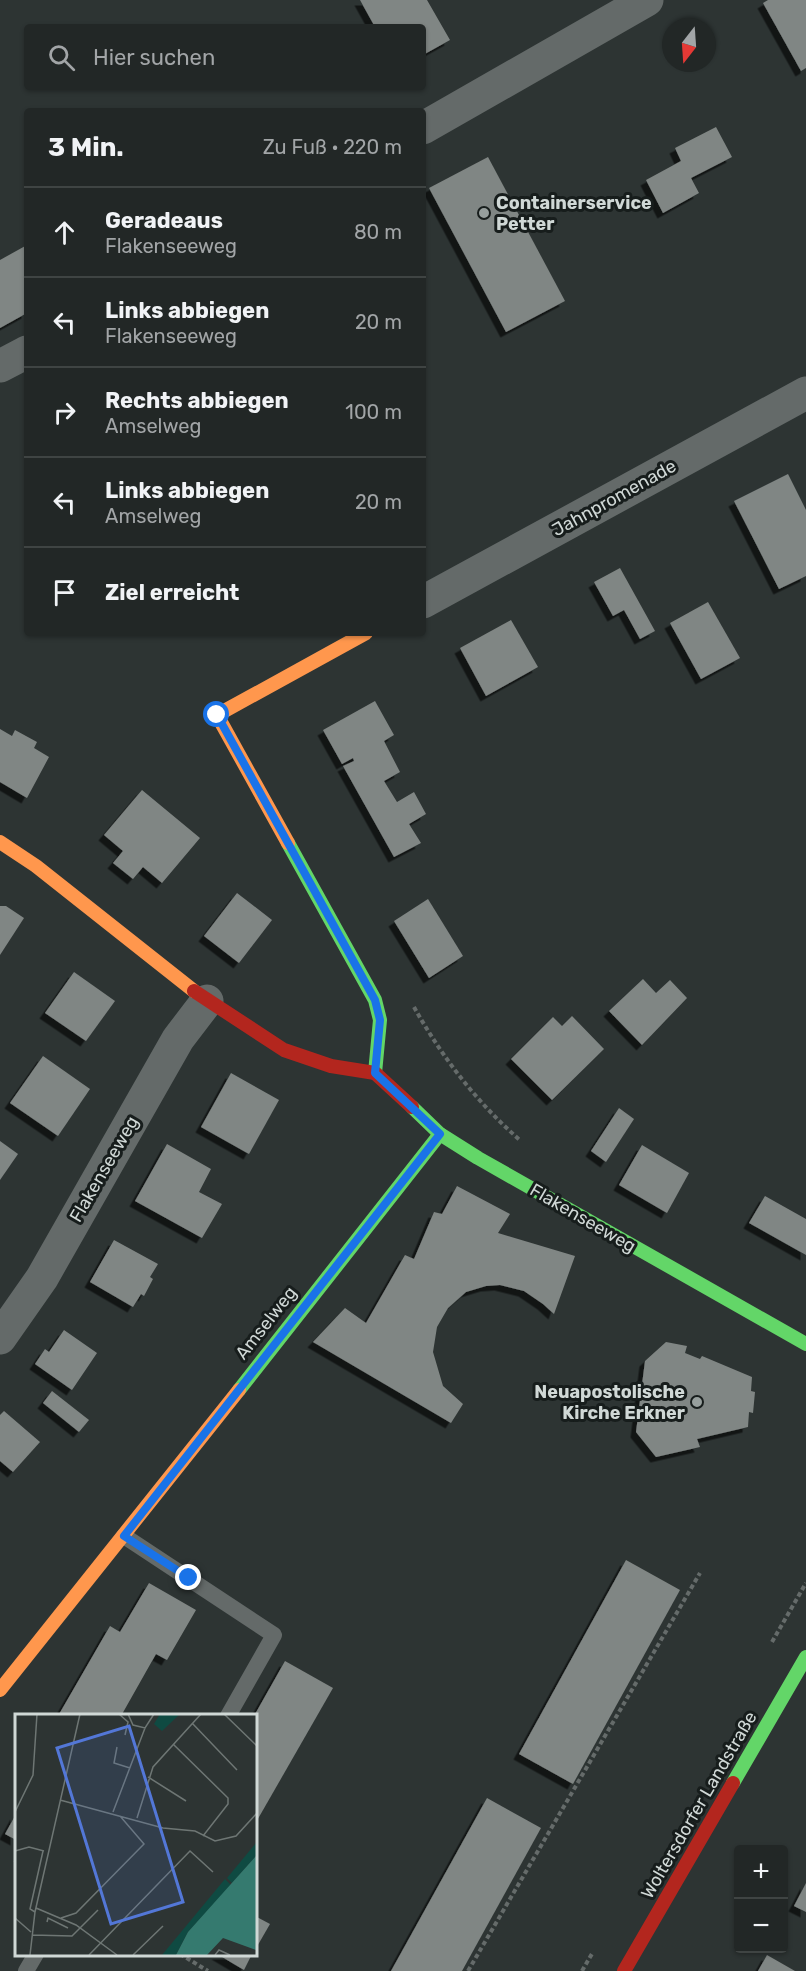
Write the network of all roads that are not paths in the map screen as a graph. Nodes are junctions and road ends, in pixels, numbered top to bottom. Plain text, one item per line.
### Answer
1 (647, 0) edge
2 (426, 126) edge
3 (24, 354) edge
4 (0, 366) edge
5 (806, 393) edge
6 (426, 600) edge
7 (361, 636) edge
8 (0, 842) edge
9 (207, 1001) junction
10 (375, 1073) junction
11 (440, 1134) junction
12 (0, 1338) edge
13 (806, 1344) edge
14 (124, 1536) junction
15 (806, 1657) edge
16 (0, 1690) edge
17 (229, 1714) edge
18 (35, 1956) edge
19 (26, 1971) edge
20 (624, 1971) edge

1 - 2 street
3 - 4 street
5 - 6 street, Jahnpromenade
7 - 10 street
8 - 9 street
9 - 10 street
9 - 12 street, Flakenseeweg
10 - 11 street, Flakenseeweg
11 - 13 street, Flakenseeweg
11 - 14 street, Amselweg
14 - 16 street, Amselweg
14 - 17 lane
15 - 20 street, Woltersdorfer Landstraße
18 - 19 lane

